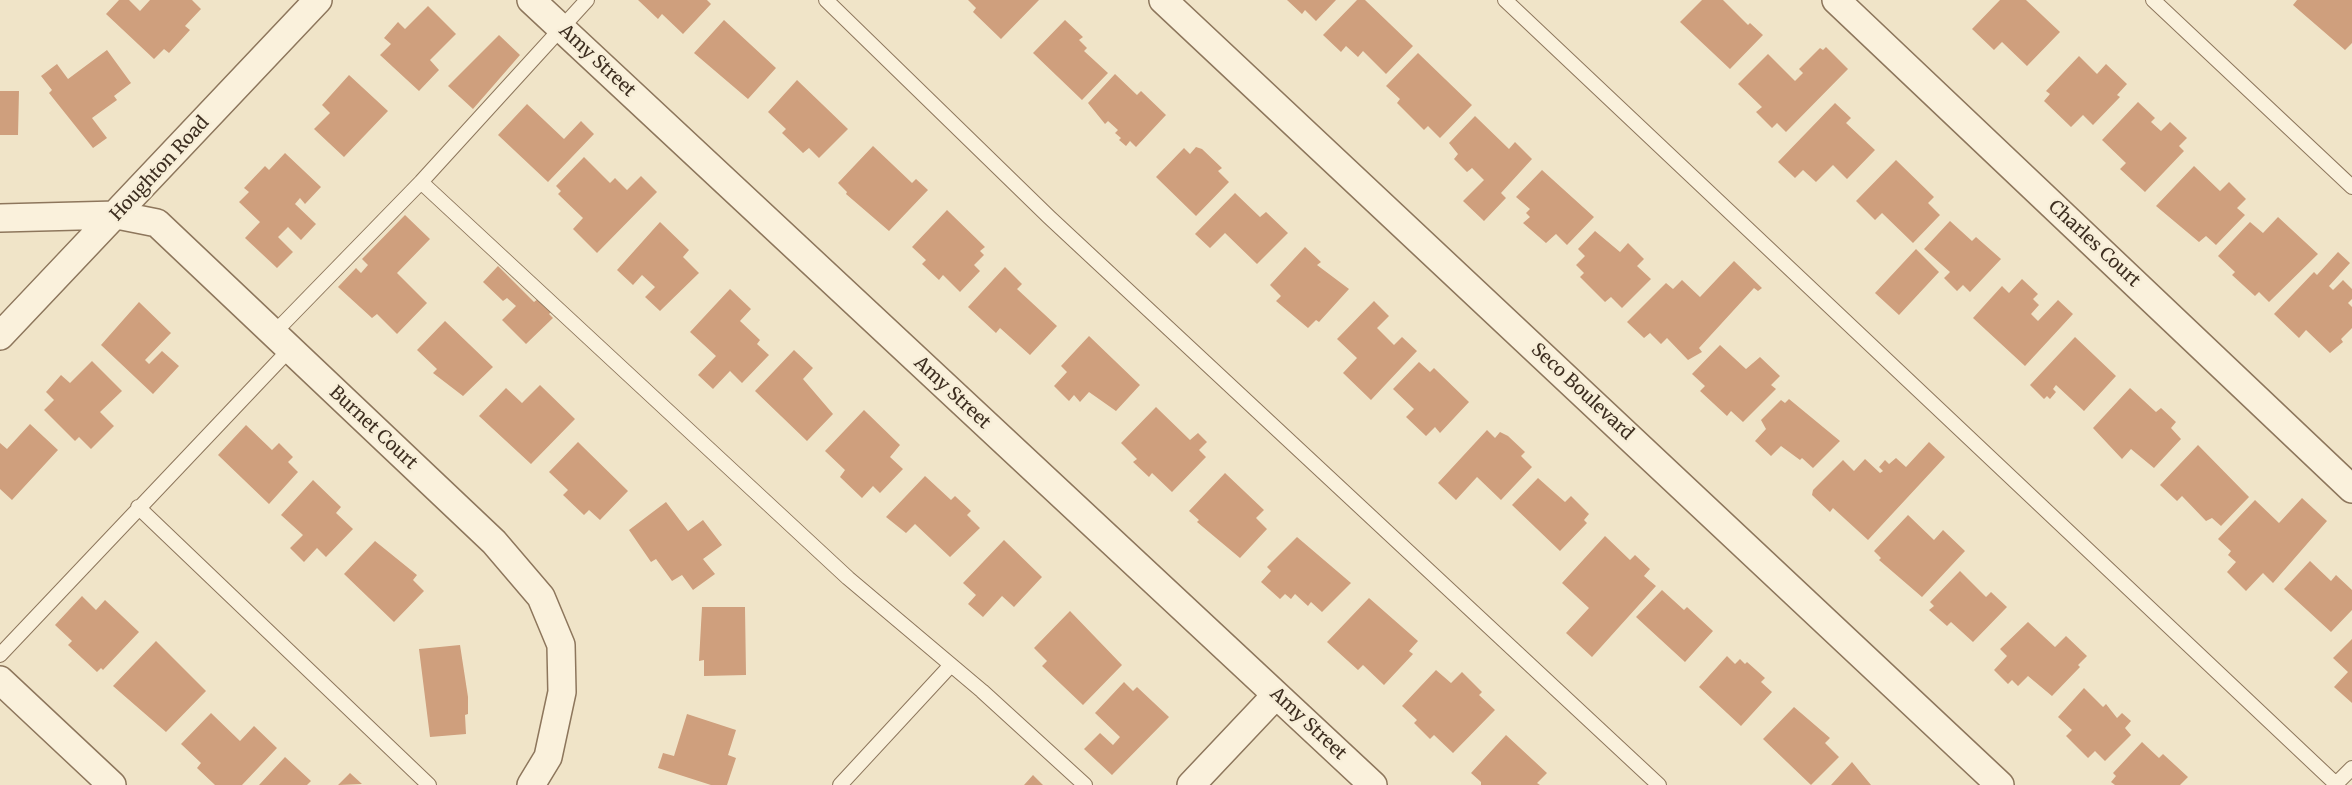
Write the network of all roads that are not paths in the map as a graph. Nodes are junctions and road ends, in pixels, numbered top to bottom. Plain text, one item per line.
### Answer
1 (318, 0) edge
2 (531, 0) edge
3 (587, 0) edge
4 (826, 0) edge
5 (1163, 0) edge
6 (1505, 0) edge
7 (1836, 0) edge
8 (2153, 0) edge
9 (560, 27) junction
10 (421, 182) junction
11 (2352, 187) edge
12 (117, 215) junction
13 (0, 218) edge
14 (0, 336) edge
15 (282, 341) junction
16 (2352, 489) edge
17 (138, 507) junction
18 (0, 655) edge
19 (951, 665) junction
20 (0, 680) edge
21 (1276, 695) junction
22 (2352, 768) edge
23 (112, 785) edge
24 (429, 785) edge
25 (531, 785) edge
26 (840, 785) edge
27 (1085, 785) edge
28 (1191, 785) edge
29 (1373, 785) edge
30 (1659, 785) edge
31 (2000, 785) edge
32 (2335, 785) edge

1 - 12 street, Houghton Road
2 - 9 street, Amy Street
3 - 9 lane
4 - 30 lane
5 - 31 street, Seco Boulevard
6 - 32 lane
7 - 16 street, Charles Court
8 - 11 lane
9 - 10 lane
9 - 21 street, Amy Street
10 - 15 lane
10 - 19 lane
12 - 13 street, Burnet Court
12 - 14 street, Houghton Road
12 - 15 street, Burnet Court
15 - 17 lane
15 - 25 street, Burnet Court
17 - 18 lane
17 - 24 lane
19 - 26 lane
19 - 27 lane
20 - 23 street
21 - 28 street
21 - 29 street, Amy Street
22 - 32 lane

